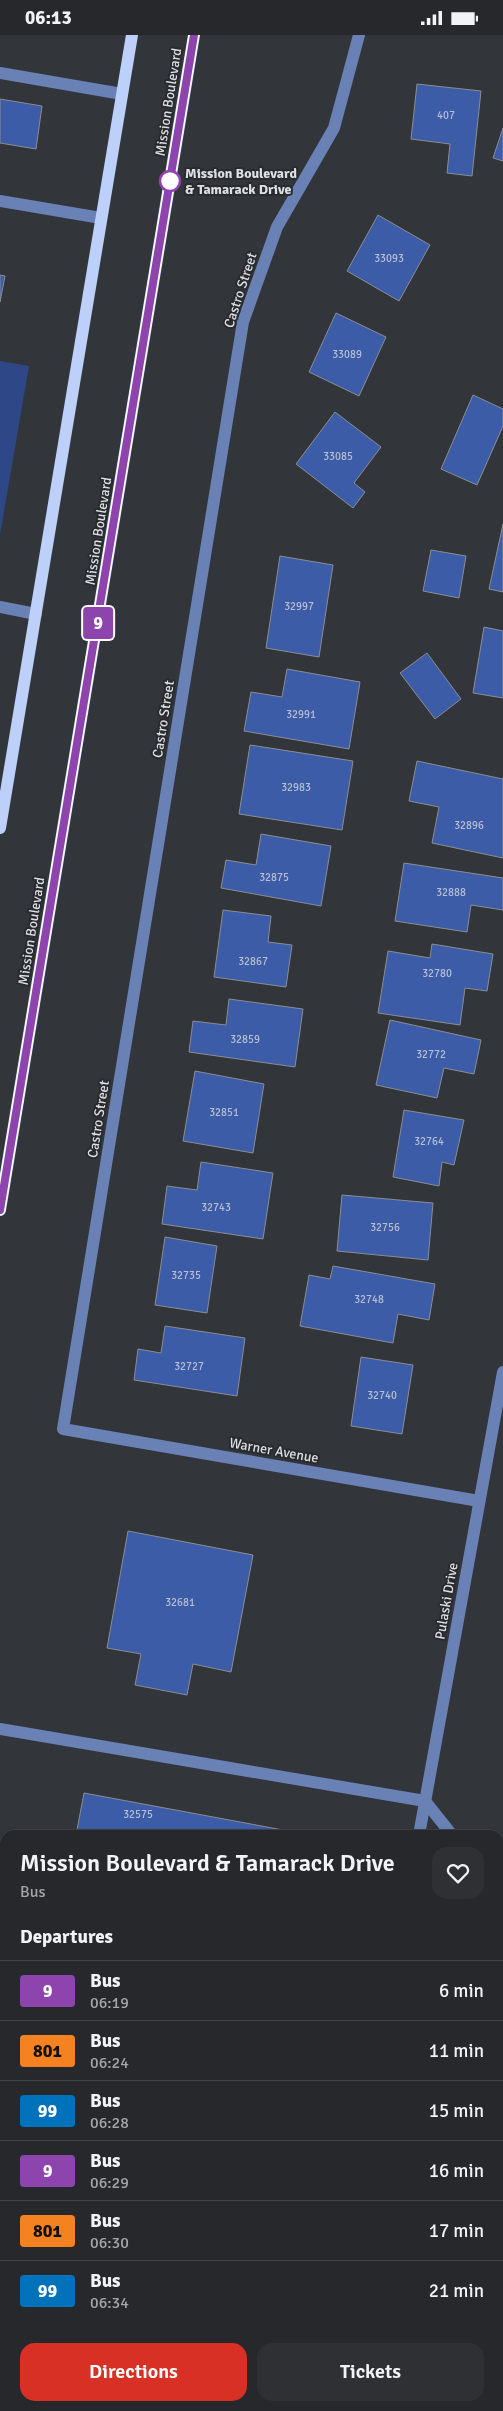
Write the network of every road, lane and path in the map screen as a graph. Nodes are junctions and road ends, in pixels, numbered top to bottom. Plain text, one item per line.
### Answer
1 (132, 35) edge
2 (194, 35) edge
3 (359, 35) edge
4 (0, 73) edge
5 (122, 94) junction
6 (0, 201) edge
7 (102, 217) junction
8 (0, 607) edge
9 (36, 614) junction
10 (0, 828) edge
11 (0, 1210) edge
12 (503, 1372) edge
13 (63, 1429) joint
14 (479, 1501) junction
15 (0, 1729) edge
16 (425, 1801) junction
17 (420, 1830) edge
18 (448, 1830) edge

1 - 5 main road
2 - 11 main road, Mission Boulevard
3 - 13 street, Castro Street
4 - 5 street
5 - 7 main road
6 - 7 street
7 - 9 main road
8 - 9 street
9 - 10 main road
12 - 14 street, Pulaski Drive
13 - 14 street, Warner Avenue
14 - 16 street, Pulaski Drive
15 - 16 street
16 - 17 street, Pulaski Drive
16 - 18 street

